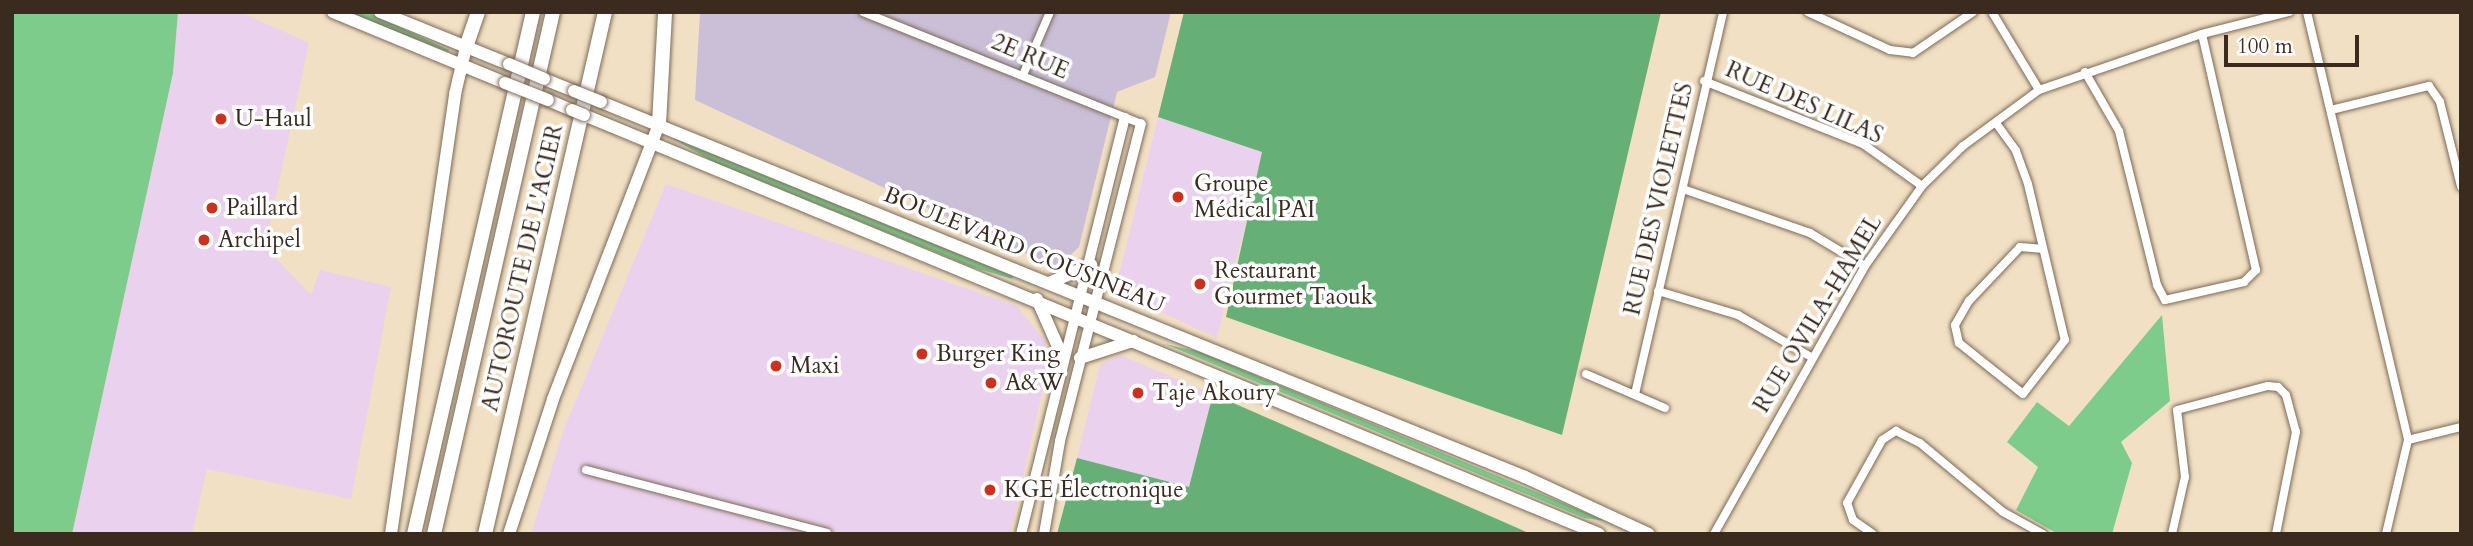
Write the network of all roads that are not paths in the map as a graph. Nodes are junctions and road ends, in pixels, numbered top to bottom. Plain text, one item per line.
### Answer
1 (333, 12) edge
2 (380, 12) edge
3 (478, 12) edge
4 (533, 12) edge
5 (553, 12) edge
6 (605, 12) edge
7 (665, 12) edge
8 (863, 12) edge
9 (1050, 12) edge
10 (1723, 12) edge
11 (1808, 12) edge
12 (1973, 12) edge
13 (1992, 12) edge
14 (2289, 12) edge
15 (2307, 12) edge
16 (2202, 34) junction
17 (466, 47) junction
18 (460, 64) junction
19 (2085, 72) junction
20 (1023, 75) junction
21 (1704, 81) junction
22 (2039, 89) junction
23 (2331, 110) junction
24 (1125, 118) junction
25 (1996, 123) junction
26 (660, 124) junction
27 (1141, 124) joint
28 (655, 144) junction
29 (1922, 186) junction
30 (2461, 186) edge
31 (1683, 189) junction
32 (2041, 249) junction
33 (1091, 265) junction
34 (1865, 266) junction
35 (1049, 283) junction
36 (1658, 291) junction
37 (1083, 297) junction
38 (1037, 299) junction
39 (1097, 302) junction
40 (1077, 316) junction
41 (1090, 321) junction
42 (1133, 341) junction
43 (1811, 357) junction
44 (1063, 358) junction
45 (1080, 358) junction
46 (1586, 374) dead end
47 (1634, 394) junction
48 (1665, 408) dead end
49 (2461, 427) edge
50 (2408, 440) junction
51 (586, 470) dead end
52 (391, 534) edge
53 (414, 534) edge
54 (433, 534) edge
55 (485, 534) edge
56 (509, 534) edge
57 (828, 534) edge
58 (1021, 534) edge
59 (1044, 534) edge
60 (1599, 534) edge
61 (1649, 534) edge
62 (1714, 534) edge
63 (1873, 534) edge
64 (2043, 534) edge
65 (2172, 534) edge
66 (2276, 534) edge
67 (2386, 534) edge

1 - 18 main road, BOULEVARD COUSINEAU
2 - 17 main road, BOULEVARD COUSINEAU
3 - 17 highway
4 - 53 highway
5 - 54 highway, AUTOROUTE DE L'ACIER
6 - 55 highway, AUTOROUTE DE L'ACIER
7 - 26 highway
8 - 20 street, 2E RUE
9 - 20 street
10 - 21 street, RUE DES VIOLETTES
11 - 12 street
13 - 22 street
14 - 16 street, RUE OVILA-HAMEL
15 - 23 street
16 - 19 street, RUE OVILA-HAMEL
16 - 19 street
17 - 18 main road
17 - 26 main road, BOULEVARD COUSINEAU, bridge
18 - 28 main road, BOULEVARD COUSINEAU, bridge
18 - 52 main road
19 - 22 street, RUE OVILA-HAMEL
20 - 24 street, 2E RUE
21 - 29 street, RUE DES LILAS
21 - 31 street, RUE DES VIOLETTES
22 - 25 street, RUE OVILA-HAMEL
23 - 30 street
23 - 50 street
24 - 27 street, 2E RUE
24 - 33 street
25 - 29 street, RUE OVILA-HAMEL
25 - 32 street
26 - 28 main road
26 - 35 main road, BOULEVARD COUSINEAU
27 - 39 street
28 - 38 main road, BOULEVARD COUSINEAU
28 - 56 main road
29 - 34 street, RUE OVILA-HAMEL
31 - 34 street
31 - 36 street, RUE DES VIOLETTES
32 - 32 street
33 - 35 main road
33 - 37 street
34 - 43 street, RUE OVILA-HAMEL
35 - 37 main road, BOULEVARD COUSINEAU
36 - 43 street
36 - 47 street, RUE DES VIOLETTES
37 - 39 main road, BOULEVARD COUSINEAU
37 - 40 street
38 - 40 main road, BOULEVARD COUSINEAU
38 - 44 main road
39 - 41 street
39 - 61 main road, BOULEVARD COUSINEAU
40 - 41 main road, BOULEVARD COUSINEAU
40 - 44 street
41 - 42 main road, BOULEVARD COUSINEAU
41 - 45 street
42 - 45 main road
42 - 60 main road, BOULEVARD COUSINEAU
43 - 62 street, RUE OVILA-HAMEL
44 - 58 street
45 - 59 street
46 - 47 street
47 - 48 street
49 - 50 street
50 - 67 street
51 - 57 street
63 - 64 street
65 - 66 street

